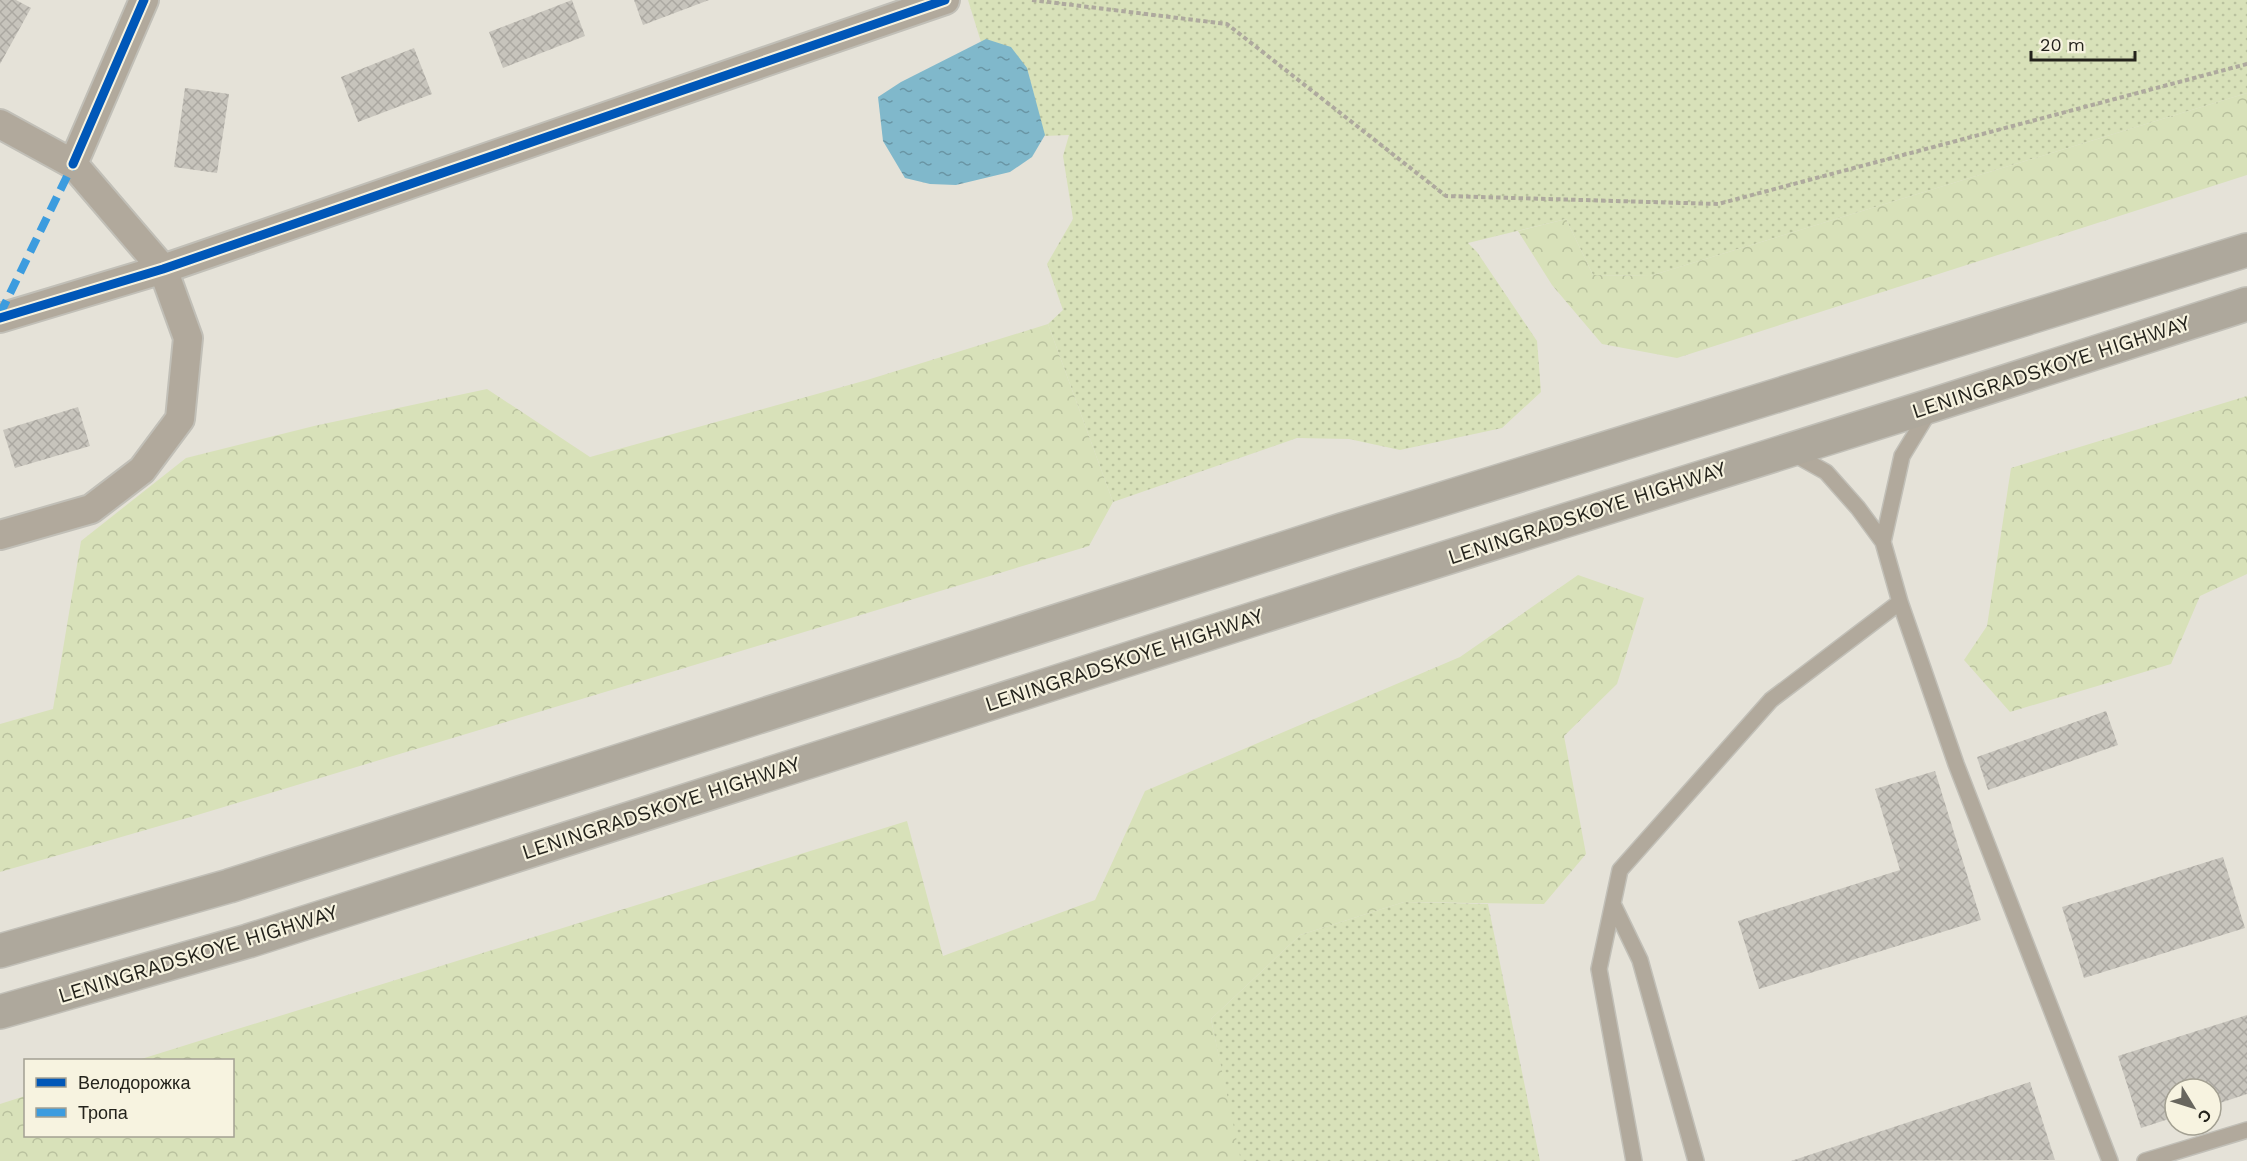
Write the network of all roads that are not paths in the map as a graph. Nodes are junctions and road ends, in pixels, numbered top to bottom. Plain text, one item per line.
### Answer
1 (144, 0) edge
2 (945, 0) edge
3 (0, 124) edge
4 (73, 164) junction
5 (2247, 250) edge
6 (163, 269) junction
7 (2247, 304) edge
8 (0, 318) edge
9 (1934, 405) junction
10 (1786, 450) junction
11 (0, 535) edge
12 (1883, 542) junction
13 (1900, 602) junction
14 (1613, 904) junction
15 (0, 951) edge
16 (0, 1012) edge
17 (2247, 1130) edge
18 (1634, 1161) edge
19 (1696, 1161) edge
20 (2110, 1161) edge
21 (2145, 1161) edge

1 - 4 street
2 - 6 street
3 - 4 street
4 - 6 street
5 - 15 highway
6 - 8 street
6 - 11 street
7 - 9 highway, LENINGRADSKOYE HIGHWAY
9 - 10 highway, LENINGRADSKOYE HIGHWAY
9 - 12 lane
10 - 12 lane
10 - 16 highway, LENINGRADSKOYE HIGHWAY
12 - 13 lane
13 - 14 lane
13 - 20 lane
14 - 18 lane
14 - 19 lane
17 - 21 lane

